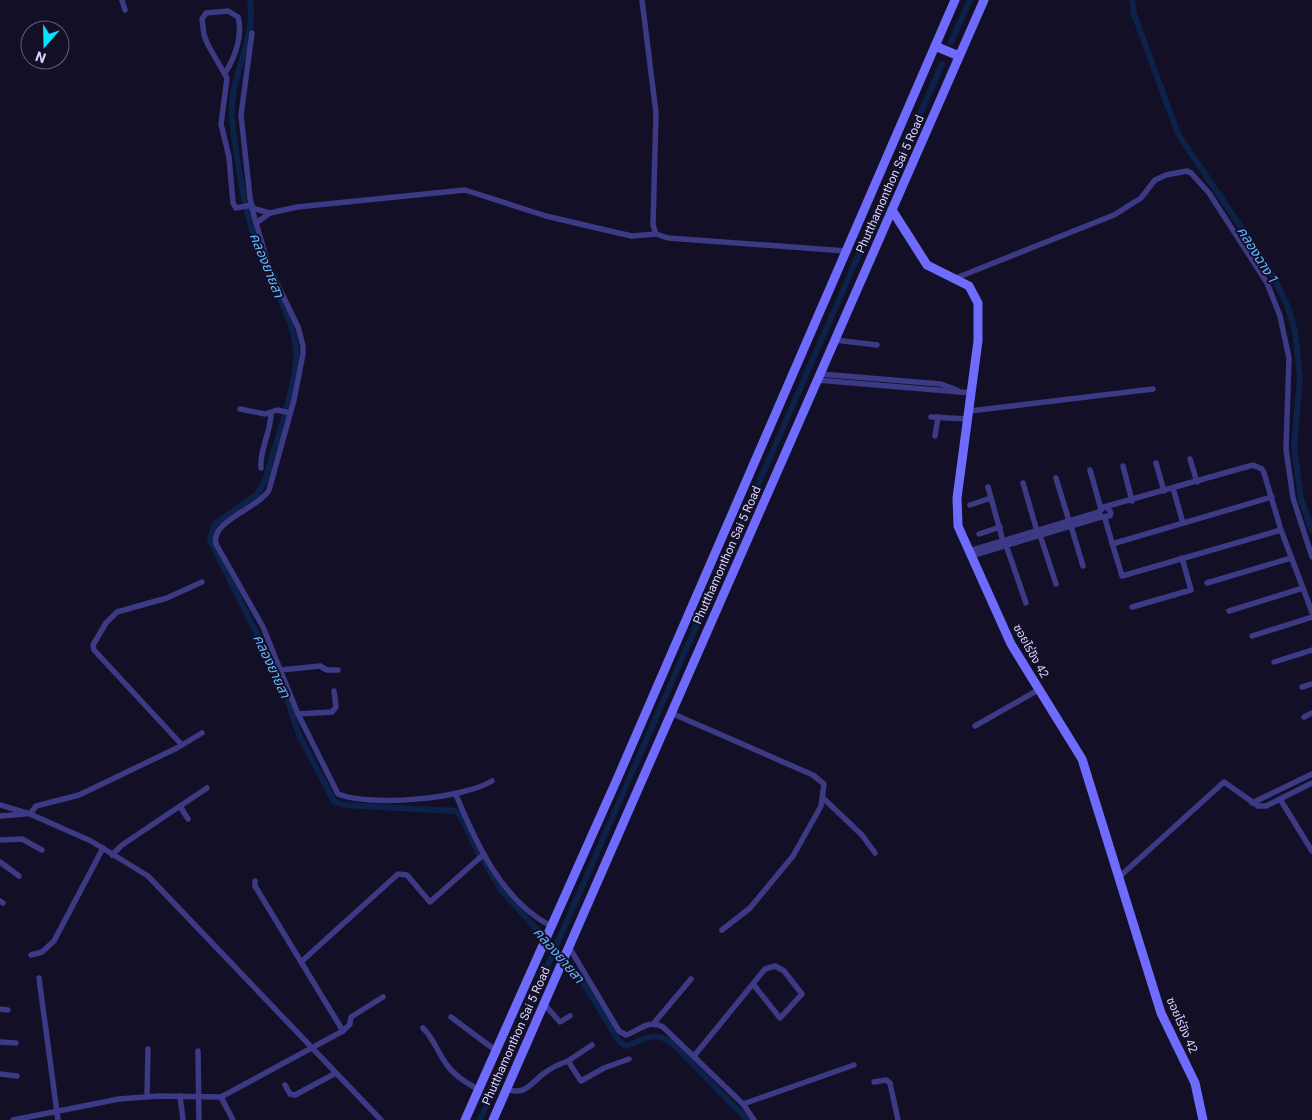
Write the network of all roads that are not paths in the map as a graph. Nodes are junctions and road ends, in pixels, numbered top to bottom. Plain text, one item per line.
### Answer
1 (122, 0) edge
2 (642, 0) edge
3 (955, 0) edge
4 (984, 0) edge
5 (125, 10) dead end
6 (252, 33) dead end
7 (935, 46) junction
8 (959, 56) junction
9 (226, 73) junction
10 (251, 206) junction
11 (892, 210) junction
12 (270, 212) junction
13 (256, 223) junction
14 (656, 234) junction
15 (846, 251) junction
16 (956, 278) junction
17 (835, 340) junction
18 (877, 345) dead end
19 (818, 377) junction
20 (1153, 389) dead end
21 (972, 393) junction
22 (240, 409) dead end
23 (274, 412) junction
24 (288, 413) junction
25 (969, 415) junction
26 (931, 417) dead end
27 (938, 417) junction
28 (935, 436) dead end
29 (1190, 459) dead end
30 (1156, 463) dead end
31 (1123, 466) dead end
32 (261, 468) dead end
33 (1090, 470) dead end
34 (1056, 478) dead end
35 (1197, 482) junction
36 (1023, 483) dead end
37 (988, 487) dead end
38 (1173, 488) junction
39 (1164, 491) junction
40 (992, 498) junction
41 (1272, 498) junction
42 (1132, 501) junction
43 (970, 505) dead end
44 (1108, 508) junction
45 (1102, 514) junction
46 (1070, 524) junction
47 (1183, 524) junction
48 (1000, 527) junction
49 (1281, 530) junction
50 (1038, 533) junction
51 (979, 534) dead end
52 (1005, 543) junction
53 (1112, 544) junction
54 (970, 553) junction
55 (1312, 557) edge
56 (1182, 558) junction
57 (1291, 558) junction
58 (1083, 566) dead end
59 (202, 582) dead end
60 (1207, 583) dead end
61 (1056, 584) dead end
62 (1303, 588) junction
63 (1026, 603) dead end
64 (1132, 607) dead end
65 (1229, 611) dead end
66 (1312, 612) edge
67 (1312, 617) edge
68 (1252, 636) dead end
69 (1312, 650) edge
70 (1274, 662) dead end
71 (281, 670) junction
72 (338, 670) dead end
73 (1312, 684) edge
74 (1302, 687) dead end
75 (1038, 690) junction
76 (334, 691) dead end
77 (671, 713) junction
78 (1312, 713) edge
79 (298, 714) junction
80 (1304, 717) dead end
81 (975, 726) dead end
82 (202, 733) dead end
83 (182, 745) junction
84 (1312, 774) edge
85 (492, 781) dead end
86 (1312, 783) edge
87 (207, 788) dead end
88 (456, 795) junction
89 (823, 798) junction
90 (1280, 799) junction
91 (1252, 803) junction
92 (0, 805) edge
93 (180, 806) junction
94 (29, 814) junction
95 (2, 817) edge
96 (188, 819) dead end
97 (0, 840) edge
98 (103, 848) junction
99 (42, 850) dead end
100 (1312, 851) edge
101 (875, 853) dead end
102 (483, 854) junction
103 (112, 855) junction
104 (0, 862) edge
105 (19, 876) dead end
106 (1118, 878) junction
107 (254, 881) dead end
108 (550, 928) junction
109 (722, 930) dead end
110 (568, 948) junction
111 (31, 955) dead end
112 (301, 962) junction
113 (39, 978) dead end
114 (692, 979) dead end
115 (753, 984) junction
116 (383, 996) dead end
117 (544, 1004) junction
118 (0, 1009) edge
119 (8, 1010) dead end
120 (451, 1016) dead end
121 (570, 1016) dead end
122 (654, 1023) junction
123 (423, 1028) dead end
124 (343, 1031) junction
125 (0, 1042) edge
126 (16, 1043) dead end
127 (592, 1045) dead end
128 (148, 1049) dead end
129 (314, 1049) junction
130 (495, 1050) junction
131 (198, 1051) dead end
132 (694, 1056) junction
133 (629, 1059) dead end
134 (568, 1061) junction
135 (854, 1065) dead end
136 (336, 1073) junction
137 (0, 1074) edge
138 (17, 1076) dead end
139 (874, 1082) dead end
140 (285, 1085) dead end
141 (479, 1090) junction
142 (506, 1090) junction
143 (147, 1096) junction
144 (180, 1096) junction
145 (198, 1097) junction
146 (221, 1098) junction
147 (743, 1104) junction
148 (57, 1111) junction
149 (13, 1120) edge
150 (58, 1120) edge
151 (183, 1120) edge
152 (199, 1120) edge
153 (233, 1120) edge
154 (381, 1120) edge
155 (465, 1120) edge
156 (493, 1120) edge
157 (754, 1120) edge
158 (898, 1120) edge
159 (1203, 1120) edge

1 - 5 street
2 - 14 street
3 - 7 main road, Phutthamonthon Sai 5 Road
4 - 8 main road, Phutthamonthon Sai 5 Road
6 - 10 street
7 - 8 main road
7 - 15 main road, Phutthamonthon Sai 5 Road
8 - 11 main road, Phutthamonthon Sai 5 Road
9 - 9 street
9 - 10 street
10 - 12 street
10 - 13 street
11 - 16 main road, ซอยไร่ขิง 42
11 - 17 main road, Phutthamonthon Sai 5 Road
12 - 13 street
12 - 14 street
13 - 24 street
14 - 15 street
15 - 108 main road, Phutthamonthon Sai 5 Road
16 - 21 main road, ซอยไร่ขิง 42
16 - 55 street
17 - 18 street
17 - 19 main road, Phutthamonthon Sai 5 Road
19 - 21 street
19 - 77 main road, Phutthamonthon Sai 5 Road
20 - 25 street
21 - 25 main road, ซอยไร่ขิง 42
22 - 23 street
23 - 24 street
23 - 32 street
24 - 71 street
25 - 27 street
25 - 54 main road, ซอยไร่ขิง 42
26 - 27 street
27 - 28 street
29 - 35 street
30 - 39 street
31 - 42 street
33 - 45 street
34 - 46 street
35 - 38 street
35 - 41 street
36 - 50 street
37 - 40 street
38 - 39 street
38 - 47 street
39 - 42 street
40 - 43 street
40 - 48 street
41 - 47 street
41 - 49 street
42 - 44 street
44 - 45 street
44 - 45 street
45 - 46 street
45 - 53 street
46 - 50 street
46 - 58 street
47 - 53 street
48 - 51 street
48 - 52 street
49 - 56 street
49 - 57 street
50 - 52 street
50 - 61 street
52 - 54 street
52 - 63 street
53 - 56 street
54 - 75 main road, ซอยไร่ขิง 42
56 - 64 street
57 - 60 street
57 - 62 street
59 - 83 street
62 - 65 street
62 - 66 street
67 - 68 street
69 - 70 street
71 - 72 street
71 - 79 street
73 - 74 street
75 - 81 street
75 - 106 main road, ซอยไร่ขิง 42
76 - 79 street
77 - 89 street
77 - 110 main road, Phutthamonthon Sai 5 Road
78 - 80 street
79 - 88 street
82 - 83 street
83 - 94 street
84 - 91 street
85 - 88 street
86 - 90 street
87 - 93 street
88 - 102 street
89 - 101 street
89 - 109 street
90 - 91 street
90 - 100 street
91 - 106 street
92 - 94 street
93 - 96 street
93 - 103 street
94 - 95 street
94 - 98 street
97 - 99 street
98 - 103 street
98 - 111 street
102 - 108 street
102 - 112 street
103 - 129 street
104 - 105 street
106 - 159 main road, ซอยไร่ขิง 42
107 - 112 street
108 - 130 main road, Phutthamonthon Sai 5 Road
110 - 117 main road, Phutthamonthon Sai 5 Road
110 - 122 street
112 - 124 street
113 - 148 street
114 - 122 street
115 - 115 street
115 - 132 street
116 - 124 street
117 - 121 street
117 - 142 main road, Phutthamonthon Sai 5 Road
118 - 119 street
120 - 130 street
122 - 132 street
123 - 141 street
124 - 129 street
125 - 126 street
127 - 134 street
128 - 143 street
129 - 136 street
129 - 146 street
130 - 141 main road, Phutthamonthon Sai 5 Road
131 - 145 street
132 - 147 street
133 - 134 street
134 - 142 street
135 - 147 street
136 - 140 street
136 - 154 street
137 - 138 street
139 - 158 street
141 - 155 main road, Phutthamonthon Sai 5 Road
142 - 156 main road, Phutthamonthon Sai 5 Road
143 - 144 street
143 - 148 street
144 - 145 street
144 - 151 street
145 - 146 street
145 - 152 street
146 - 153 street
147 - 157 street
148 - 149 street
148 - 150 street

